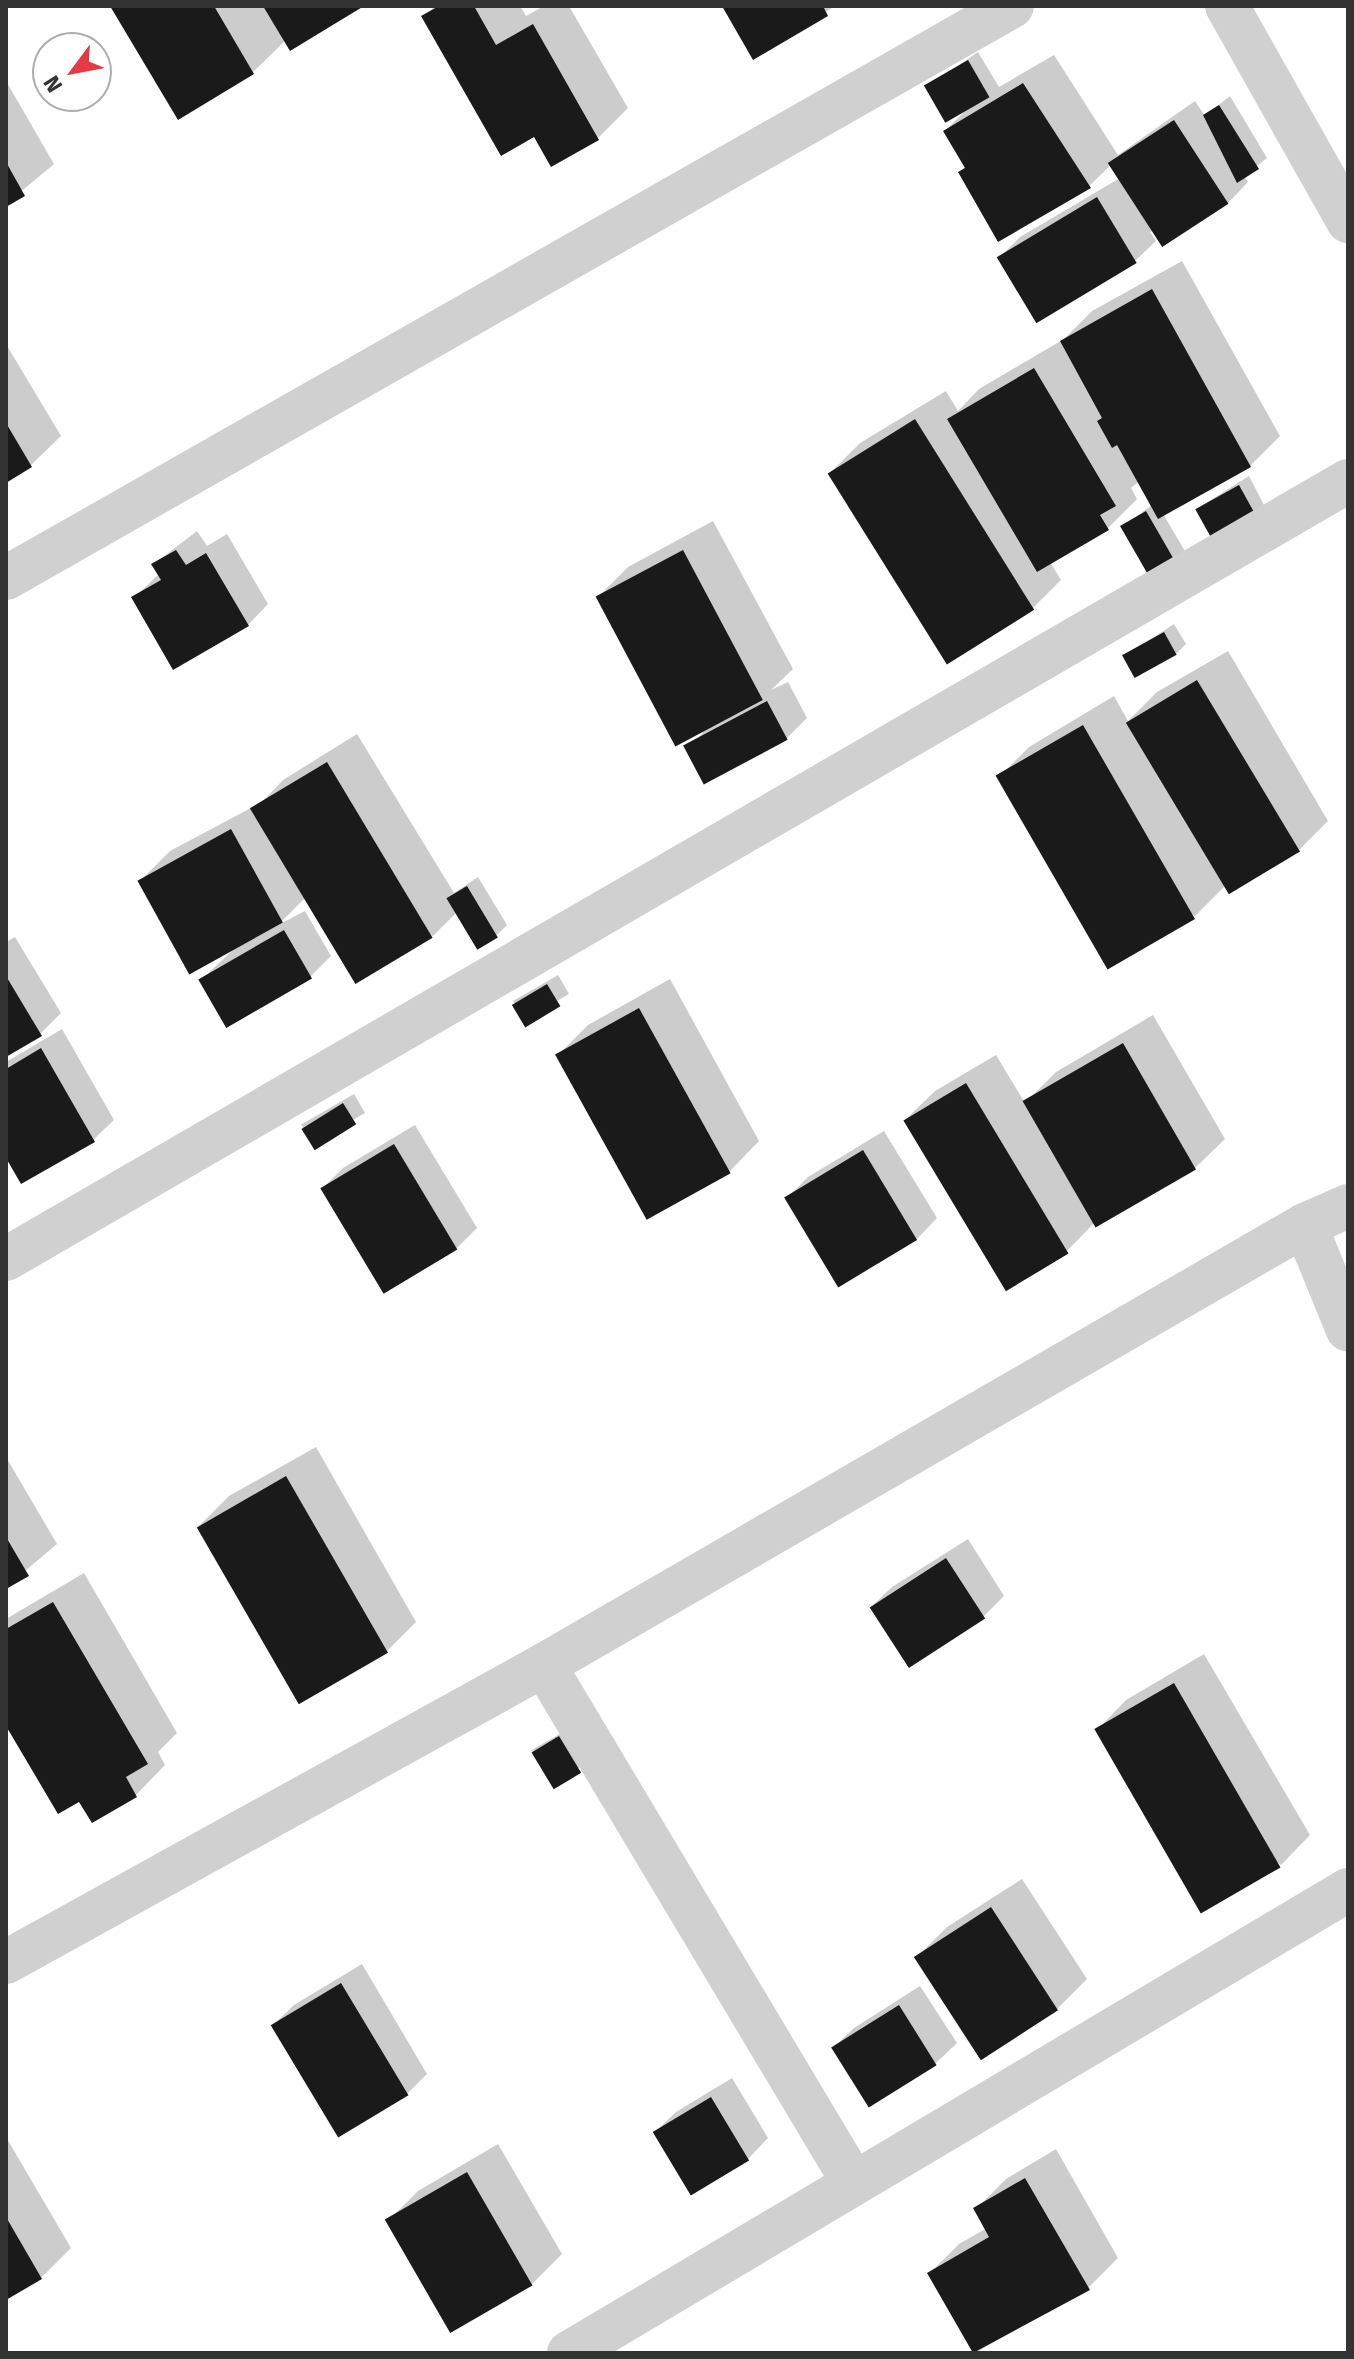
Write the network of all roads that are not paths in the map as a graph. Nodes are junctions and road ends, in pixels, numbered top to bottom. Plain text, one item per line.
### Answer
1 (1012, 6) edge
2 (1227, 6) edge
3 (1348, 221) edge
4 (1348, 481) edge
5 (6, 578) edge
6 (1348, 1206) edge
7 (1305, 1225) junction
8 (6, 1259) edge
9 (1348, 1330) edge
10 (544, 1665) junction
11 (1348, 1890) edge
12 (6, 1962) edge
13 (853, 2182) junction
14 (569, 2353) edge

1 - 5 street
2 - 3 street
4 - 8 street
6 - 7 street
7 - 9 street
7 - 10 street
10 - 12 street
10 - 13 street
11 - 13 street
13 - 14 street

